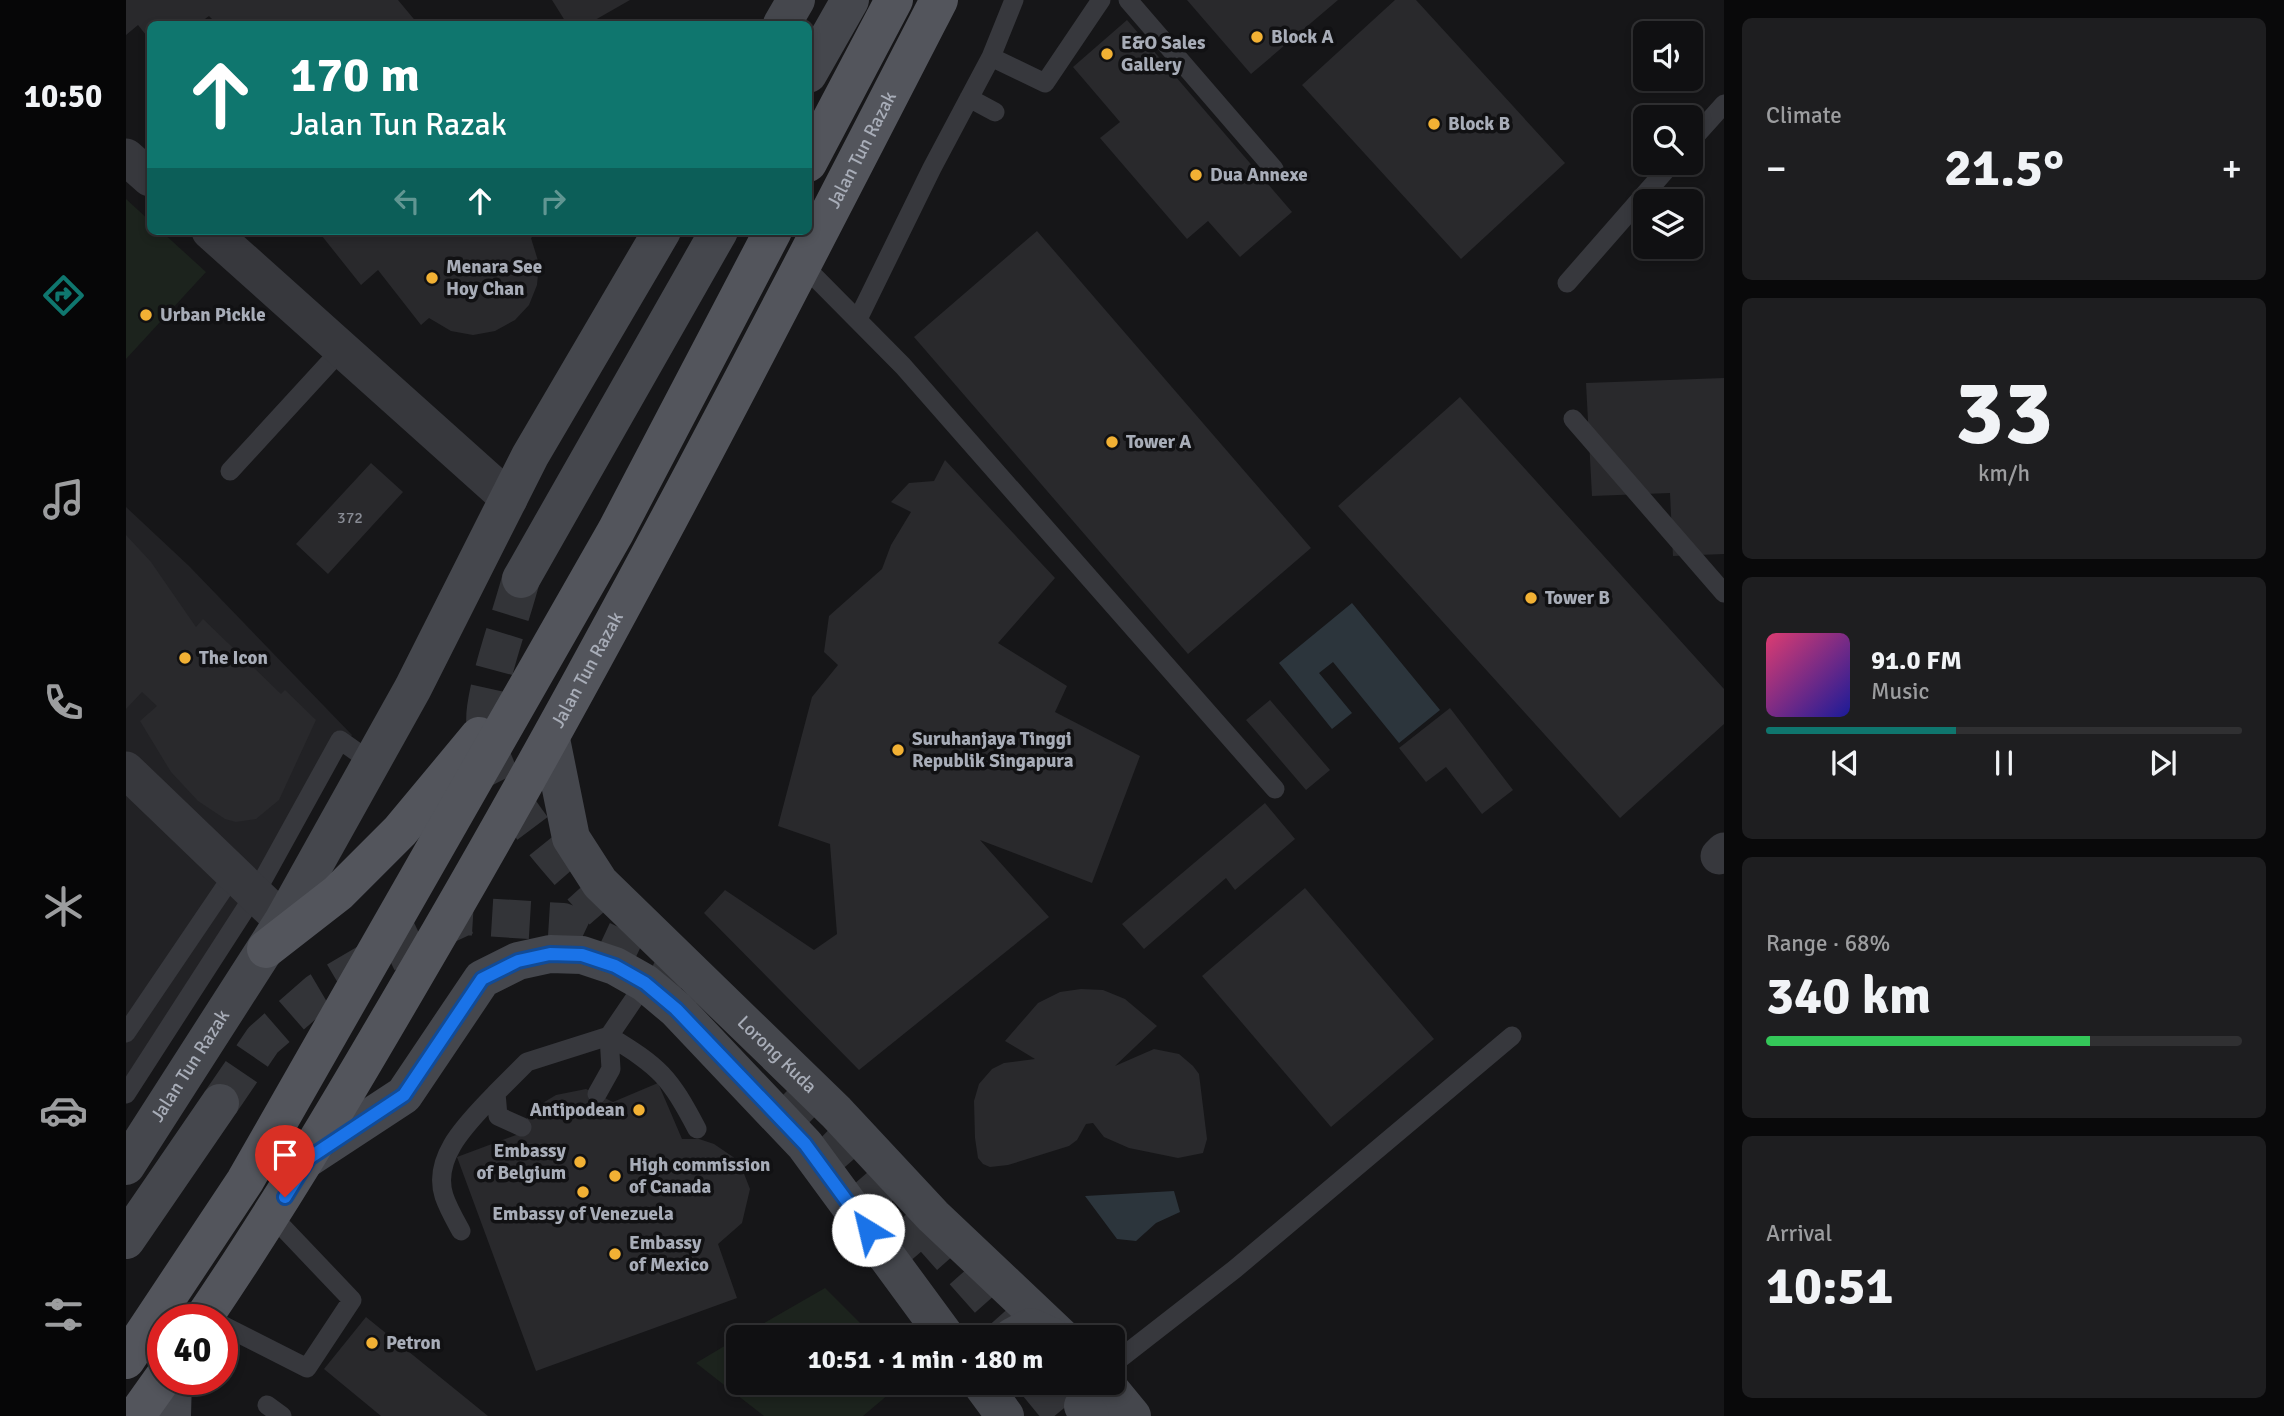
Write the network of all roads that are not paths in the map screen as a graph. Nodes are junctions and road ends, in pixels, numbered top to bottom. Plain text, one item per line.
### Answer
1 (796, 0) edge
2 (850, 0) edge
3 (894, 0) edge
4 (939, 0) edge
5 (1014, 0) edge
6 (1101, 0) edge
7 (1128, 0) edge
8 (784, 21) edge
9 (991, 57) junction
10 (812, 67) edge
11 (969, 98) junction
12 (1724, 104) edge
13 (995, 112) dead end
14 (1703, 127) edge
15 (812, 155) edge
16 (126, 156) edge
17 (1274, 169) dead end
18 (147, 175) edge
19 (1662, 175) edge
20 (214, 235) edge
21 (660, 235) edge
22 (717, 235) edge
23 (771, 235) edge
24 (803, 265) junction
25 (1567, 283) dead end
26 (858, 319) junction
27 (342, 349) junction
28 (1573, 419) dead end
29 (230, 471) dead end
30 (509, 499) junction
31 (521, 579) tunnel mouth
32 (1724, 593) edge
33 (548, 652) junction
34 (551, 739) junction
35 (371, 762) junction
36 (126, 770) edge
37 (1275, 789) dead end
38 (126, 809) edge
39 (171, 817) junction
40 (244, 884) junction
41 (275, 935) junction
42 (645, 983) junction
43 (126, 1033) edge
44 (609, 1036) junction
45 (1512, 1036) dead end
46 (496, 1093) junction
47 (126, 1094) edge
48 (597, 1094) dead end
49 (220, 1102) tunnel mouth
50 (522, 1127) dead end
51 (697, 1129) dead end
52 (129, 1156) edge
53 (309, 1158) junction
54 (273, 1217) junction
55 (461, 1231) dead end
56 (126, 1240) edge
57 (220, 1304) edge
58 (937, 1325) edge
59 (1048, 1325) edge
60 (238, 1334) edge
61 (1125, 1355) edge
62 (126, 1360) edge
63 (151, 1395) edge
64 (173, 1395) edge
65 (990, 1395) edge
66 (1009, 1395) edge
67 (1092, 1401) edge
68 (136, 1416) edge
69 (173, 1416) edge
70 (1005, 1416) edge
71 (1027, 1416) edge
72 (1132, 1416) edge

1 - 8 street
2 - 10 street
3 - 15 main road
4 - 24 main road, Jalan Tun Razak
5 - 9 lane
6 - 9 lane
7 - 17 lane
9 - 11 lane
11 - 13 lane
11 - 26 lane
12 - 14 lane
16 - 18 street
19 - 25 lane
20 - 27 street
21 - 30 street, Jalan Tun Razak
22 - 31 street
23 - 33 main road
24 - 26 lane
24 - 34 main road, Jalan Tun Razak
26 - 37 lane
27 - 29 lane
27 - 30 street
28 - 32 lane
30 - 35 street, Jalan Tun Razak
33 - 41 main road
33 - 62 main road
34 - 53 main road, Jalan Tun Razak
34 - 59 street, Lorong Kuda
35 - 40 lane
35 - 41 street, Jalan Tun Razak
36 - 39 street
38 - 39 street
39 - 40 street
40 - 41 street
40 - 43 lane
40 - 47 lane
41 - 52 street, Jalan Tun Razak
42 - 44 lane
42 - 53 street, Lorong Kuda
42 - 58 street, Lorong Kuda
44 - 46 lane
44 - 48 lane
44 - 51 lane
45 - 61 lane
46 - 50 lane
46 - 55 lane
49 - 56 street
53 - 54 main road, Jalan Tun Razak
54 - 57 main road, Jalan Tun Razak
54 - 60 lane
63 - 68 main road
64 - 69 street
65 - 70 street
66 - 71 street
67 - 72 street

